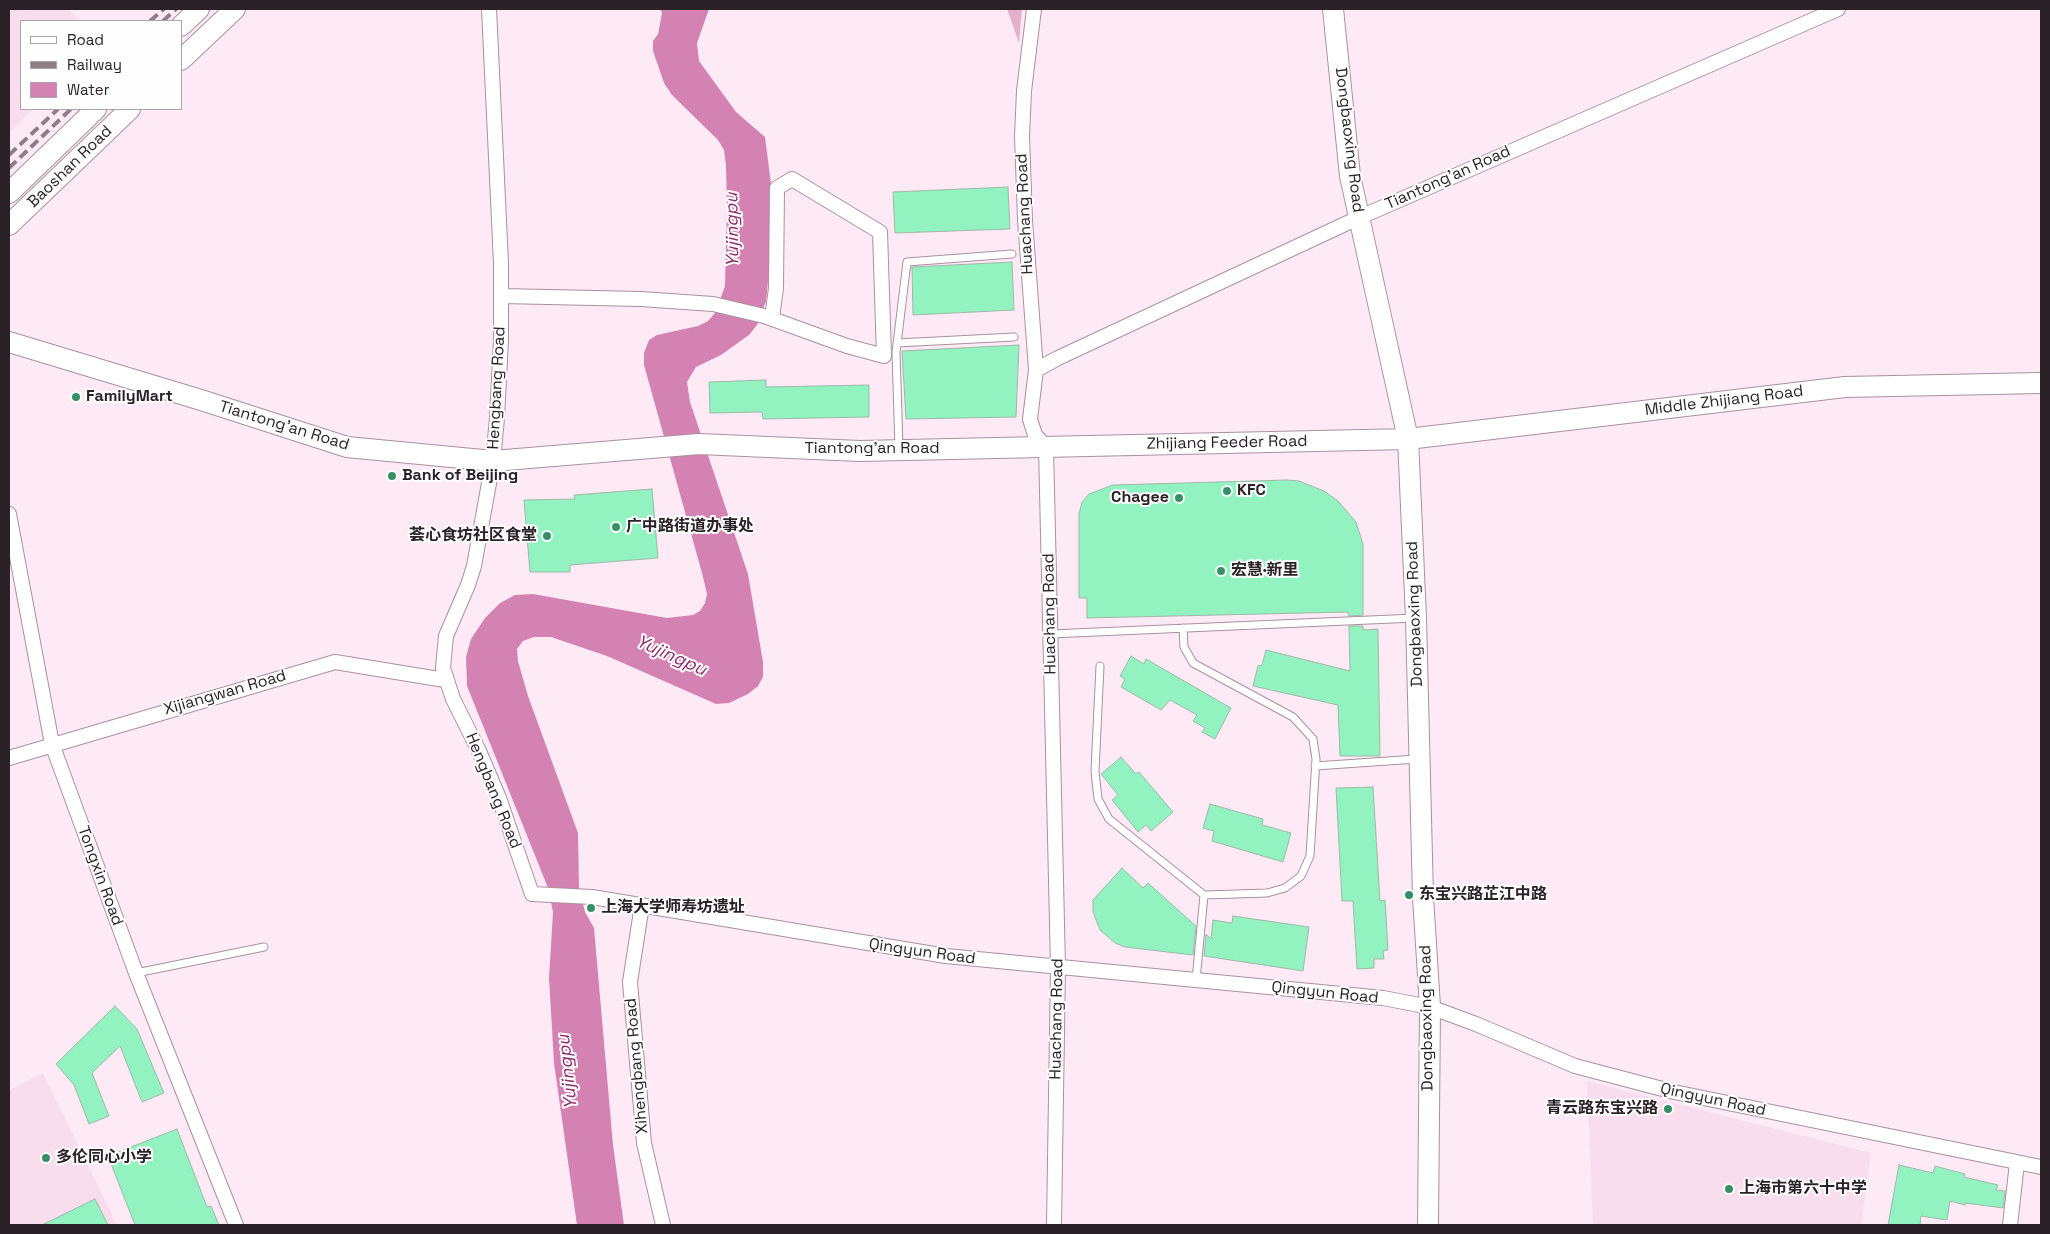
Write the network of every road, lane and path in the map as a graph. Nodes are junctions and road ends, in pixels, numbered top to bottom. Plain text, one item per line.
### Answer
1 (199, 9) edge
2 (235, 9) edge
3 (489, 9) edge
4 (1034, 9) edge
5 (1334, 9) edge
6 (1838, 9) edge
7 (182, 25) edge
8 (182, 59) edge
9 (95, 110) edge
10 (129, 110) edge
11 (9, 193) edge
12 (1358, 218) junction
13 (9, 225) edge
14 (1012, 254) dead end
15 (501, 296) junction
16 (768, 317) junction
17 (1014, 337) dead end
18 (9, 342) edge
19 (897, 343) junction
20 (1036, 370) junction
21 (2041, 383) edge
22 (1408, 438) junction
23 (1046, 447) junction
24 (900, 450) junction
25 (493, 461) junction
26 (9, 514) edge
27 (1416, 618) junction
28 (1183, 628) junction
29 (1051, 634) junction
30 (1100, 666) dead end
31 (446, 680) junction
32 (52, 744) junction
33 (9, 758) edge
34 (1419, 759) junction
35 (1315, 766) junction
36 (536, 894) joint
37 (1204, 895) junction
38 (642, 906) junction
39 (264, 947) dead end
40 (1058, 967) junction
41 (136, 973) junction
42 (1196, 980) junction
43 (1430, 1007) junction
44 (2017, 1163) junction
45 (2041, 1167) edge
46 (236, 1225) edge
47 (663, 1225) edge
48 (1054, 1225) edge
49 (1428, 1225) edge
50 (2010, 1225) edge

1 - 7 street
2 - 8 street
3 - 15 street, Hengbang Road
4 - 20 street, Huachang Road
5 - 12 street, Dongbaoxing Road
6 - 12 street, Tiantong'an Road
9 - 11 street, Baoshan Road
10 - 13 street, Baoshan Road
12 - 20 street, Tiantong'an Road
12 - 22 street, Dongbaoxing Road
14 - 19 lane
15 - 16 street
15 - 25 street, Hengbang Road
16 - 16 street
17 - 19 lane
18 - 25 street, Tiantong'an Road
19 - 24 lane
20 - 23 street, Huachang Road
21 - 22 street, Middle Zhijiang Road
22 - 23 street, Zhijiang Feeder Road
22 - 27 street, Dongbaoxing Road
23 - 24 street, Tiantong'an Road
23 - 29 street, Huachang Road
24 - 25 street, Tiantong'an Road
25 - 31 street, Hengbang Road
26 - 32 street, Tongxin Road
27 - 28 lane
27 - 34 street, Dongbaoxing Road
28 - 29 lane
28 - 35 lane
29 - 40 street, Huachang Road
30 - 37 lane
31 - 32 street, Xijiangwan Road
31 - 36 street, Hengbang Road
32 - 33 street, Xijiangwan Road
32 - 41 street, Tongxin Road
34 - 35 lane
34 - 43 street, Dongbaoxing Road
35 - 37 lane
36 - 38 street, Qingyun Road
37 - 42 lane
38 - 40 street, Qingyun Road
38 - 47 street, Xihengbang Road
39 - 41 lane
40 - 42 street, Qingyun Road
40 - 48 street, Huachang Road
41 - 46 street, Tongxin Road
42 - 43 street, Qingyun Road
43 - 44 street, Qingyun Road
43 - 49 street, Dongbaoxing Road
44 - 45 street, Qingyun Road
44 - 50 street

